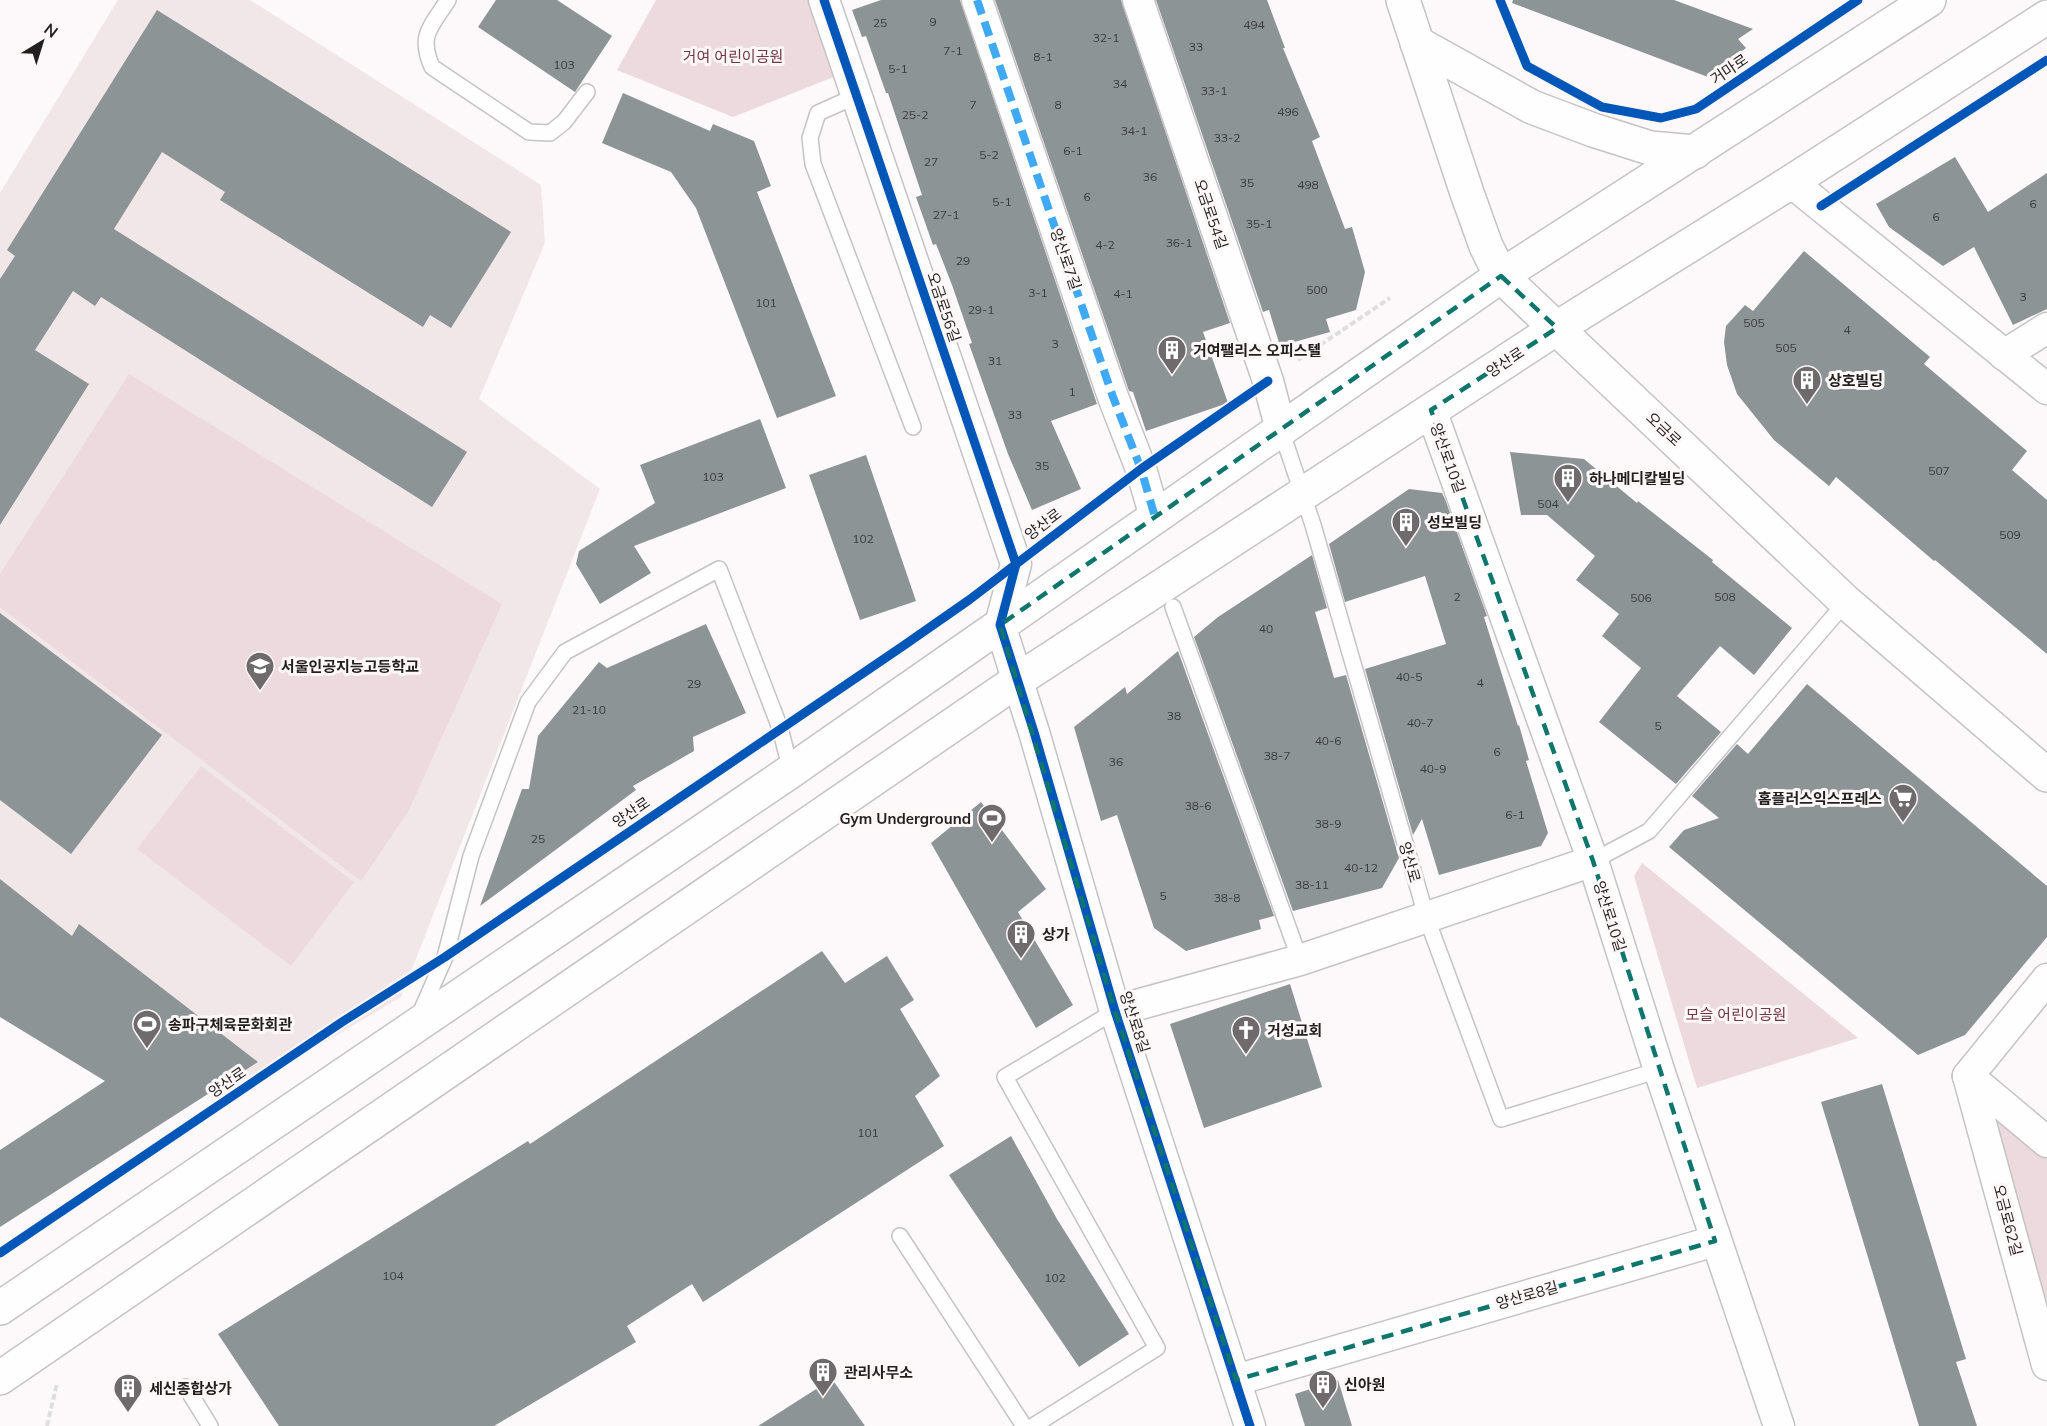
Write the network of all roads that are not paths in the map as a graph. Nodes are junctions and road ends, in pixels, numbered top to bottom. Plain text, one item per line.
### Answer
1 (448, 0) edge
2 (824, 0) edge
3 (977, 0) edge
4 (1138, 0) edge
5 (1403, 0) edge
6 (1929, 0) edge
7 (2047, 17) edge
8 (1417, 43) junction
9 (587, 92) dead end
10 (856, 96) junction
11 (1695, 152) junction
12 (1791, 182) junction
13 (1501, 276) junction
14 (1557, 328) junction
15 (2047, 328) edge
16 (2004, 355) junction
17 (2047, 389) edge
18 (1431, 410) junction
19 (914, 427) dead end
20 (1281, 430) junction
21 (1302, 494) junction
22 (1155, 517) junction
23 (1846, 602) junction
24 (1173, 607) dead end
25 (1000, 625) junction
26 (1018, 680) junction
27 (791, 771) junction
28 (2047, 775) edge
29 (1593, 861) junction
30 (1427, 919) junction
31 (1300, 960) junction
32 (2047, 979) edge
33 (1115, 1011) junction
34 (414, 1027) junction
35 (1659, 1071) junction
36 (1968, 1076) junction
37 (2047, 1142) edge
38 (900, 1236) dead end
39 (1715, 1241) junction
40 (0, 1308) edge
41 (2047, 1365) edge
42 (0, 1378) edge
43 (1236, 1380) junction
44 (186, 1387) dead end
45 (210, 1426) edge
46 (1024, 1426) edge
47 (1033, 1426) edge
48 (1250, 1426) edge
49 (1779, 1426) edge

1 - 9 lane
2 - 10 street, 오금로56길
3 - 22 street, 양산로7길
4 - 20 street, 오금로54길
5 - 8 main road, 오금로
6 - 11 main road
7 - 12 main road
8 - 11 main road
8 - 13 main road, 오금로
10 - 19 lane
10 - 25 street, 오금로56길
11 - 13 main road
12 - 14 main road
12 - 16 street
13 - 14 main road, 오금로
13 - 20 main road
14 - 18 main road, 양산로
14 - 23 main road, 오금로
15 - 16 street
16 - 17 street
18 - 21 main road, 양산로
18 - 29 street, 양산로10길
20 - 21 lane, 양산로
20 - 22 main road
21 - 26 main road, 양산로
21 - 30 lane, 양산로
22 - 25 main road
23 - 28 main road, 오금로
23 - 29 lane
24 - 31 lane
25 - 26 street, 양산로8길
25 - 27 main road
26 - 33 street, 양산로8길
26 - 42 main road, 양산로
27 - 34 main road
27 - 34 lane
29 - 30 street, 양산로8길
29 - 35 street, 양산로10길
30 - 31 street, 양산로8길
30 - 35 lane, 양산로
31 - 33 street, 양산로8길
32 - 36 street
33 - 43 street, 양산로8길
33 - 47 lane
34 - 40 main road
35 - 39 street, 양산로10길
36 - 37 street
36 - 41 street, 오금로62길
38 - 46 lane
39 - 43 street, 양산로8길
39 - 49 street, 양산로10길
43 - 48 street, 양산로8길
44 - 45 lane

